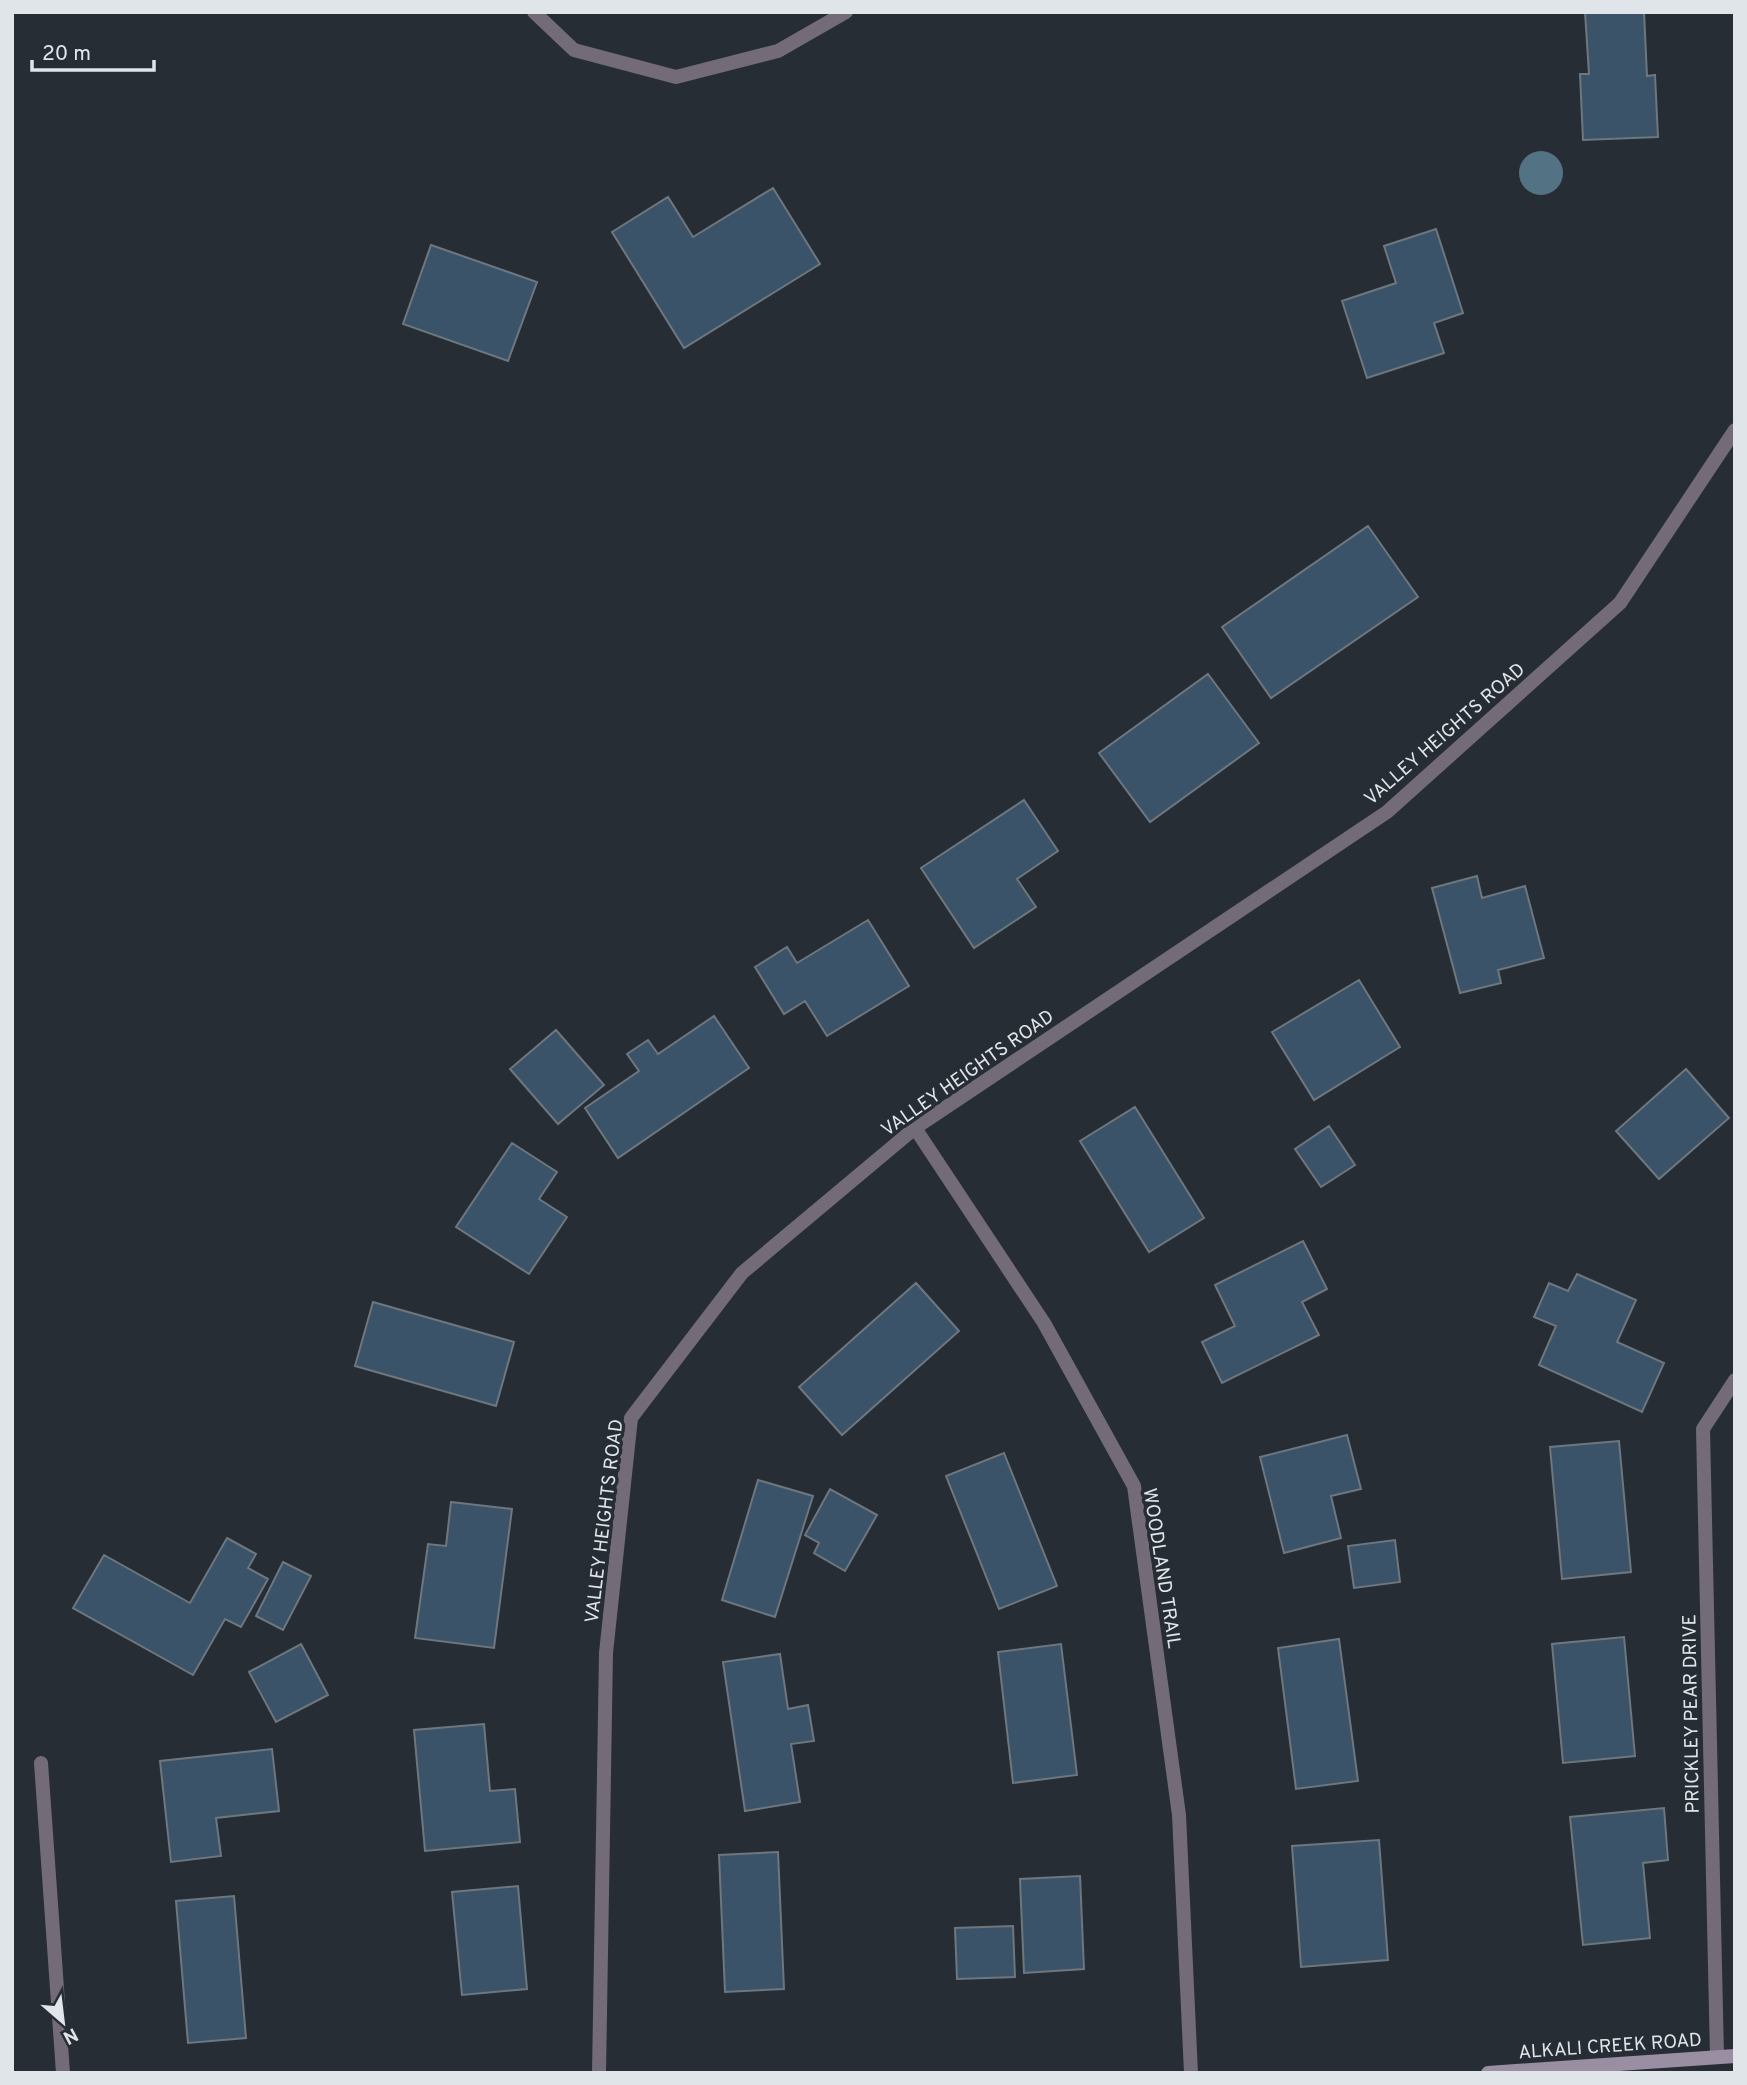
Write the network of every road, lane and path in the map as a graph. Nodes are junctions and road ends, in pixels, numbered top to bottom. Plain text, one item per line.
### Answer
1 (534, 12) edge
2 (846, 12) edge
3 (1735, 430) edge
4 (915, 1128) junction
5 (1735, 1380) edge
6 (41, 1763) dead end
7 (1717, 2056) junction
8 (1735, 2056) edge
9 (63, 2073) edge
10 (598, 2073) edge
11 (1191, 2073) edge
12 (1488, 2073) edge

1 - 2 street
3 - 4 street, VALLEY HEIGHTS ROAD
4 - 10 street, VALLEY HEIGHTS ROAD
4 - 11 street, WOODLAND TRAIL
5 - 7 street, PRICKLEY PEAR DRIVE
6 - 9 street
7 - 8 street, ALKALI CREEK ROAD
7 - 12 street, ALKALI CREEK ROAD

